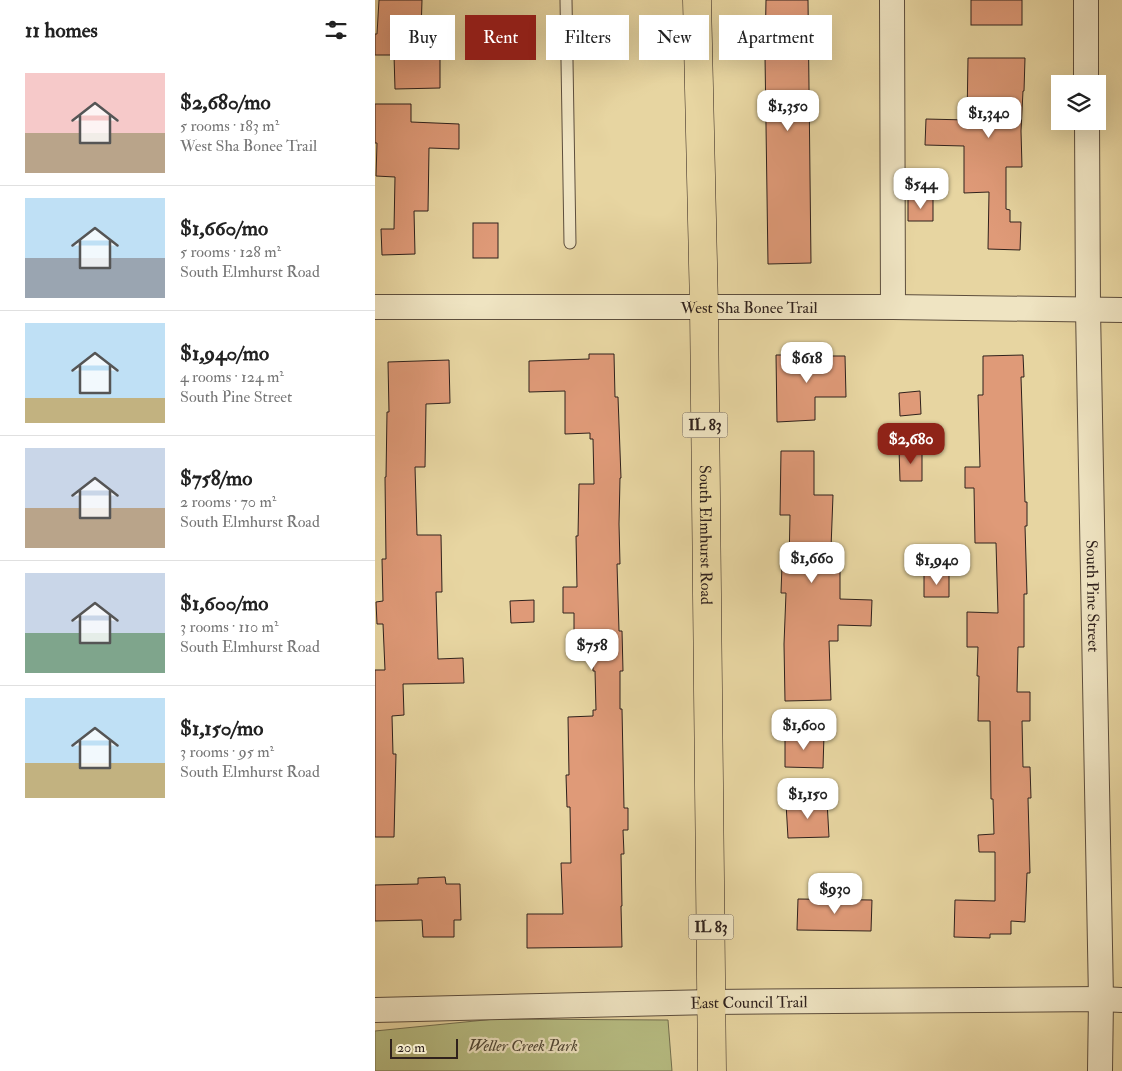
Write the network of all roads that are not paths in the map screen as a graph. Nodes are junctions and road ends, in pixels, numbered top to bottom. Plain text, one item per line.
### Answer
1 (566, 0) edge
2 (697, 0) edge
3 (892, 0) edge
4 (1086, 0) edge
5 (1086, 75) edge
6 (1087, 130) edge
7 (570, 243) dead end
8 (375, 307) edge
9 (704, 307) junction
10 (893, 307) junction
11 (1088, 310) junction
12 (1122, 310) edge
13 (1111, 999) edge
14 (711, 1002) junction
15 (375, 1010) edge
16 (712, 1071) edge
17 (1100, 1071) edge

1 - 7 lane
2 - 9 main road, South Elmhurst Road / IL 83
3 - 10 street
4 - 5 street
6 - 11 street, South Pine Street
8 - 9 street, West Sha Bonee Trail
9 - 10 street, West Sha Bonee Trail
9 - 14 main road, South Elmhurst Road / IL 83
10 - 11 street, West Sha Bonee Trail
11 - 12 street, West Sha Bonee Trail
11 - 13 street, South Pine Street
13 - 14 street, East Council Trail
13 - 17 street, South Pine Street
14 - 15 street, East Council Trail
14 - 16 main road, South Elmhurst Road / IL 83

